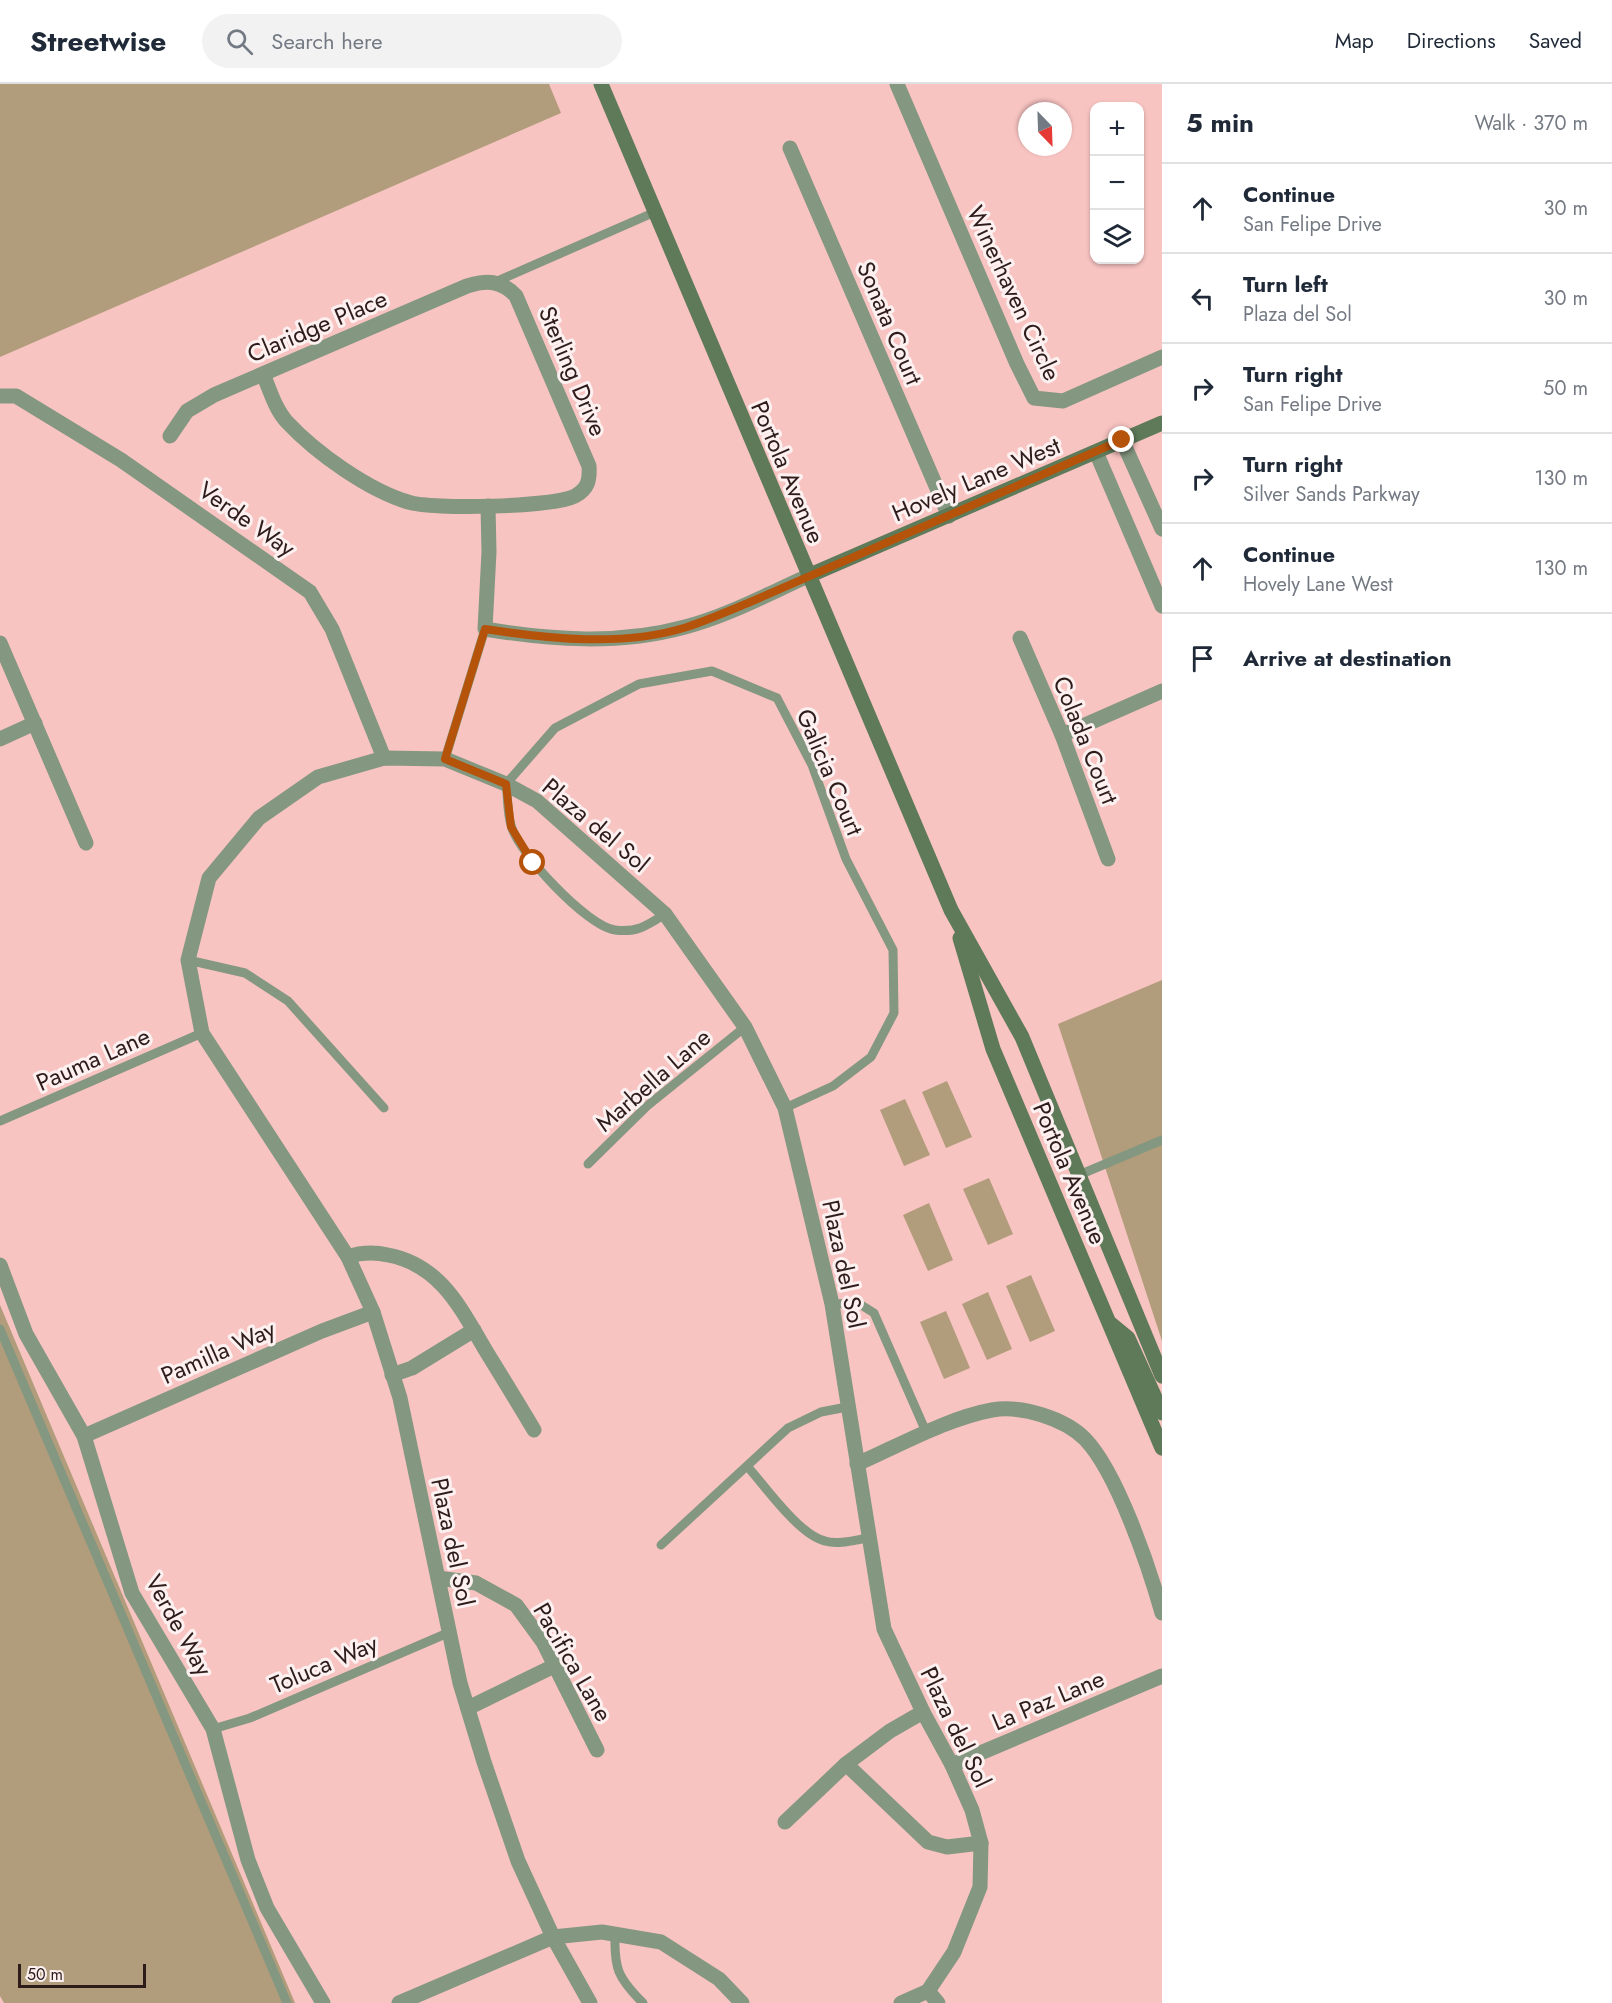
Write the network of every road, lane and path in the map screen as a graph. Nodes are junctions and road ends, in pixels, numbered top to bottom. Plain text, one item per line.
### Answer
1 (601, 84) edge
2 (897, 84) edge
3 (790, 148) dead end
4 (655, 213) junction
5 (495, 282) junction
6 (1162, 357) edge
7 (263, 374) junction
8 (0, 396) edge
9 (1162, 423) edge
10 (170, 436) dead end
11 (1122, 440) junction
12 (1096, 452) junction
13 (488, 506) junction
14 (949, 516) junction
15 (1162, 529) edge
16 (808, 576) junction
17 (1161, 603) edge
18 (485, 629) junction
19 (1020, 638) dead end
20 (0, 642) edge
21 (1162, 691) edge
22 (35, 723) junction
23 (1062, 735) junction
24 (0, 739) edge
25 (384, 758) junction
26 (445, 759) junction
27 (506, 784) junction
28 (86, 843) dead end
29 (1108, 859) dead end
30 (951, 910) junction
31 (665, 914) junction
32 (188, 960) junction
33 (746, 1027) junction
34 (202, 1033) junction
35 (384, 1108) dead end
36 (785, 1108) junction
37 (0, 1121) edge
38 (1162, 1140) edge
39 (588, 1164) dead end
40 (1079, 1175) junction
41 (348, 1257) junction
42 (0, 1265) edge
43 (832, 1304) junction
44 (373, 1312) junction
45 (1109, 1322) junction
46 (0, 1329) edge
47 (474, 1330) junction
48 (392, 1375) junction
49 (1162, 1376) edge
50 (847, 1407) junction
51 (1162, 1413) edge
52 (534, 1430) dead end
53 (927, 1434) junction
54 (84, 1436) junction
55 (1162, 1448) edge
56 (857, 1464) junction
57 (747, 1466) junction
58 (868, 1538) junction
59 (662, 1545) dead end
60 (438, 1578) junction
61 (1162, 1613) edge
62 (450, 1632) junction
63 (554, 1666) junction
64 (1162, 1676) edge
65 (468, 1708) junction
66 (922, 1712) junction
67 (213, 1729) junction
68 (597, 1750) dead end
69 (846, 1764) junction
70 (952, 1765) junction
71 (785, 1822) dead end
72 (981, 1843) junction
73 (615, 1934) junction
74 (553, 1937) junction
75 (933, 1997) edge
76 (287, 2003) edge
77 (323, 2003) edge
78 (399, 2003) edge
79 (590, 2003) edge
80 (643, 2003) edge
81 (742, 2003) edge
82 (901, 2003) edge

1 - 4 main road, Portola Avenue
2 - 6 street, Winerhaven Circle
3 - 14 street, Sonata Court
4 - 5 lane
4 - 16 main road, Portola Avenue
5 - 7 street, Claridge Place
5 - 13 street, Sterling Drive
7 - 10 street, Claridge Place
7 - 13 street
8 - 25 street, Verde Way
9 - 11 main road, Hovely Lane West
11 - 12 main road, Hovely Lane West
11 - 15 street
12 - 14 main road, Hovely Lane West
12 - 17 street
13 - 18 street
14 - 16 main road, Hovely Lane West
16 - 18 street
16 - 30 main road, Portola Avenue
18 - 26 lane
19 - 23 street, Colada Court
20 - 22 street
21 - 23 street
22 - 24 street
22 - 28 street
23 - 29 street, Colada Court
25 - 26 street, Plaza del Sol
25 - 32 street, Plaza del Sol
26 - 27 street, Plaza del Sol
27 - 31 street, Plaza del Sol
27 - 31 lane
27 - 36 lane, Galicia Court
30 - 40 main road, Portola Avenue
30 - 45 main road, Portola Avenue
31 - 33 street, Plaza del Sol
32 - 34 street, Plaza del Sol
32 - 35 lane
33 - 36 street, Plaza del Sol
33 - 39 lane, Marbella Lane
34 - 37 lane, Pauma Lane
34 - 41 street, Plaza del Sol
36 - 43 street, Plaza del Sol
38 - 40 lane
40 - 49 main road, Portola Avenue
41 - 44 street, Plaza del Sol
41 - 47 street
42 - 54 street, Verde Way
43 - 50 street, Plaza del Sol
43 - 53 lane
44 - 48 street, Plaza del Sol
44 - 54 street, Pamilla Way
45 - 51 main road
45 - 55 main road, Portola Avenue
46 - 76 lane
47 - 48 street
47 - 52 street
48 - 60 street, Plaza del Sol
50 - 56 street, Plaza del Sol
50 - 57 lane
53 - 56 street
53 - 61 street
54 - 67 street, Verde Way
56 - 58 street, Plaza del Sol
57 - 58 lane
57 - 59 lane
58 - 66 street, Plaza del Sol
60 - 62 street, Plaza del Sol
60 - 63 street, Pacifica Lane
62 - 65 street, Plaza del Sol
62 - 67 lane, Toluca Way
63 - 65 street
63 - 68 street, Pacifica Lane
64 - 70 street, La Paz Lane
65 - 74 street, Plaza del Sol
66 - 69 street
66 - 70 street, Plaza del Sol
67 - 77 street, Verde Way
69 - 71 street
69 - 72 street
70 - 72 street, Plaza del Sol
72 - 75 street, Plaza del Sol
73 - 74 street
73 - 80 lane
73 - 81 street
74 - 78 street
74 - 79 street, Plaza del Sol
75 - 82 street, Plaza del Sol

